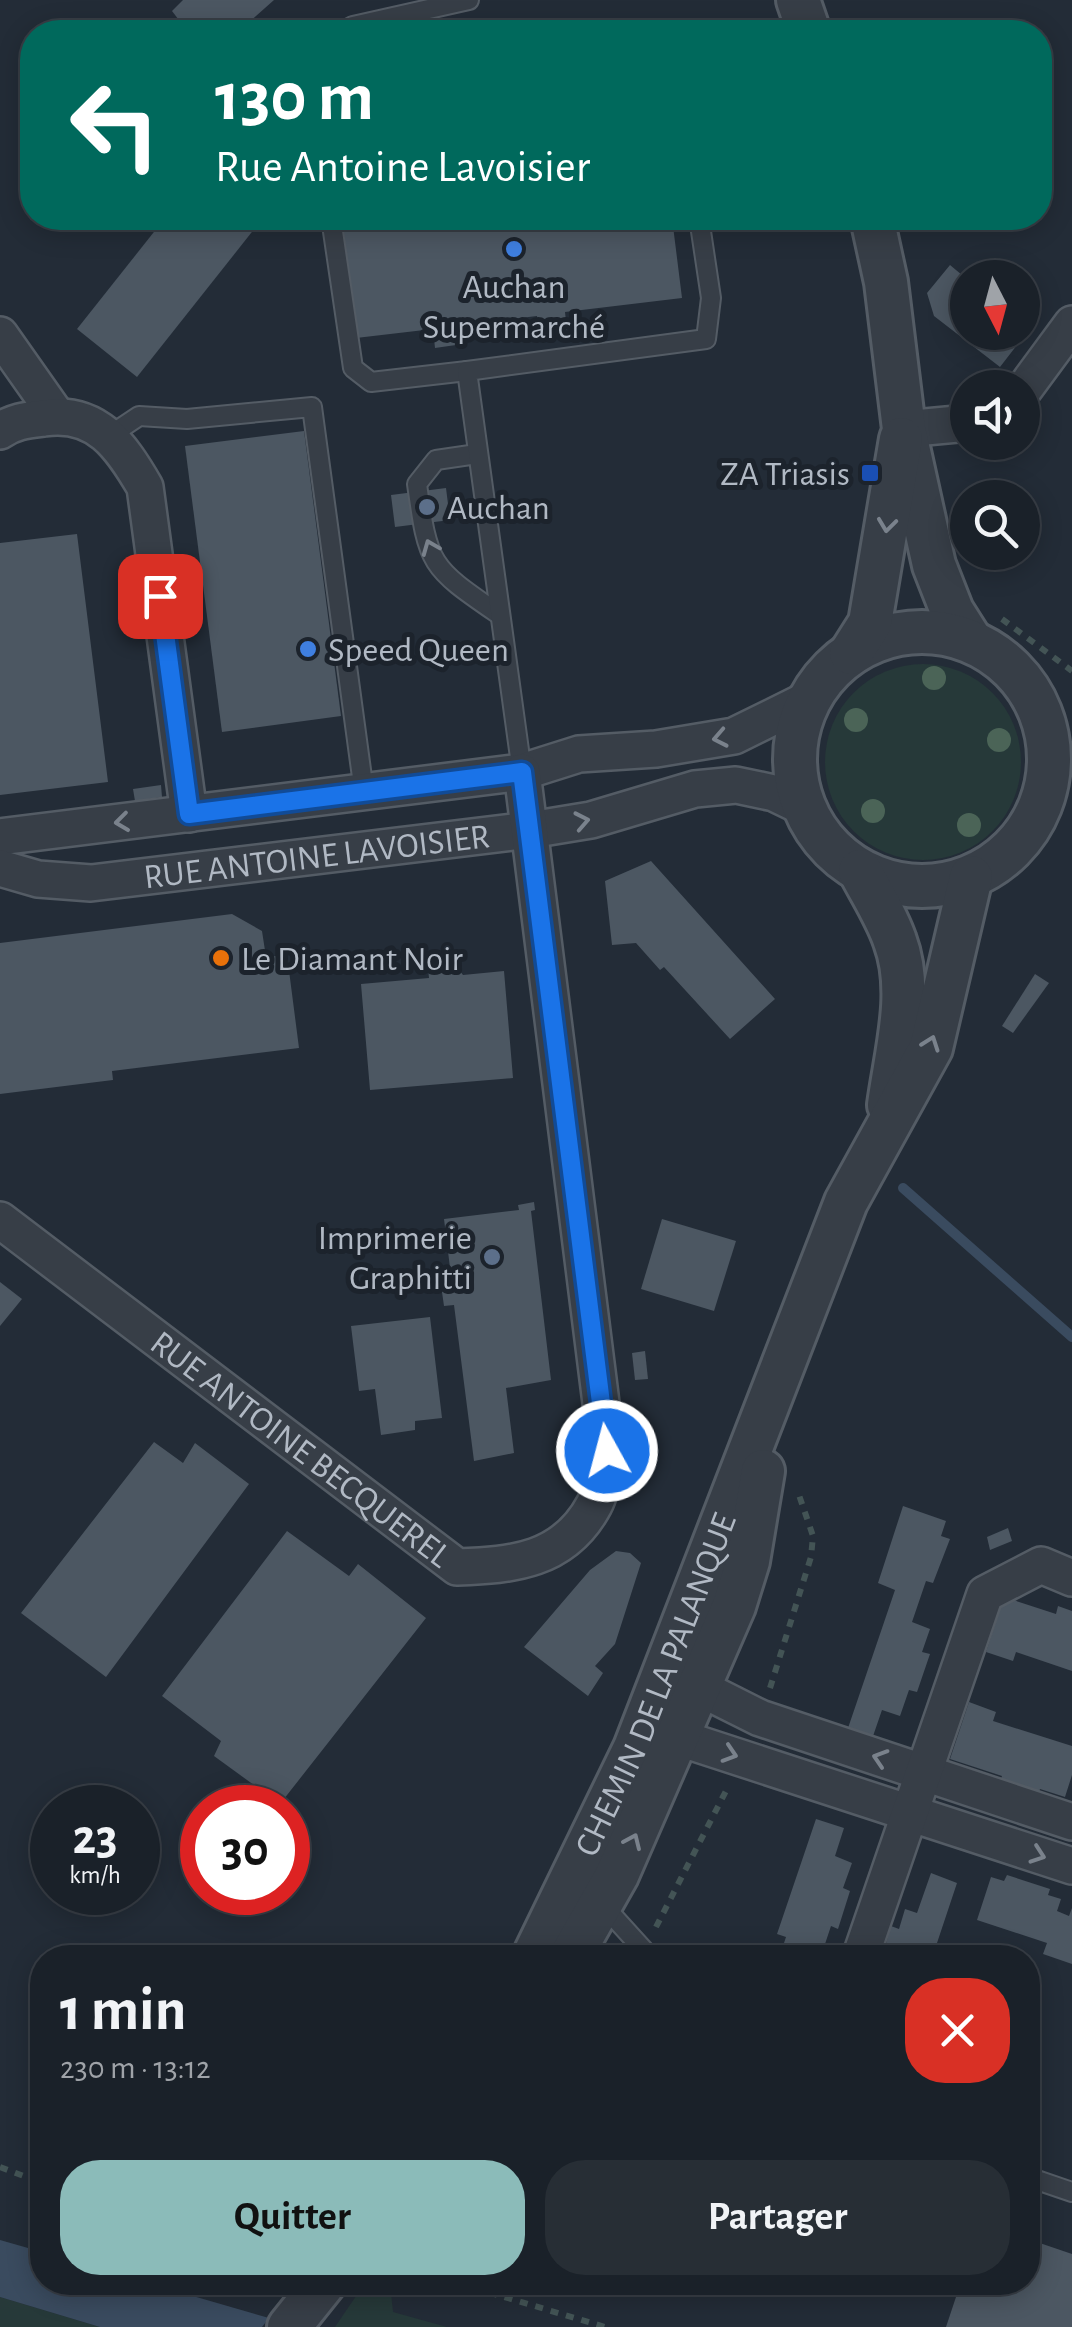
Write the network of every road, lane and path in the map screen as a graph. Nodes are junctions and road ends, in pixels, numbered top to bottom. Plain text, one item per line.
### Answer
1 (470, 0) edge
2 (380, 20) edge
3 (333, 230) edge
4 (701, 230) edge
5 (875, 230) edge
6 (1072, 324) edge
7 (0, 336) edge
8 (467, 370) junction
9 (1038, 370) edge
10 (58, 416) junction
11 (950, 425) edge
12 (904, 429) junction
13 (0, 432) edge
14 (109, 436) junction
15 (478, 454) junction
16 (498, 613) junction
17 (971, 641) junction
18 (851, 653) junction
19 (1026, 685) junction
20 (1072, 695) edge
21 (809, 699) junction
22 (522, 772) junction
23 (1058, 785) edge
24 (364, 792) junction
25 (803, 806) junction
26 (189, 814) junction
27 (530, 830) junction
28 (0, 837) edge
29 (0, 868) edge
30 (860, 871) junction
31 (970, 877) junction
32 (886, 1128) junction
33 (0, 1220) edge
34 (769, 1406) junction
35 (1072, 1578) edge
36 (700, 1688) junction
37 (655, 1698) junction
38 (680, 1735) junction
39 (921, 1772) junction
40 (908, 1811) junction
41 (1072, 1822) edge
42 (1072, 1866) edge
43 (600, 1909) junction
44 (564, 1945) edge
45 (639, 1945) edge
46 (864, 1945) edge
47 (0, 2166) edge
48 (30, 2178) edge
49 (1040, 2181) edge
50 (1072, 2192) edge
51 (314, 2295) edge
52 (498, 2295) edge
53 (289, 2327) edge
54 (605, 2327) edge

1 - 2 lane
3 - 8 lane
4 - 8 lane
5 - 12 street
6 - 9 street
7 - 10 street
8 - 15 lane
10 - 13 street
10 - 14 street
11 - 12 street
12 - 17 street
12 -> 18 street
14 - 24 lane
14 - 26 street
15 - 16 lane
16 -> 15 lane
16 - 22 lane
17 - 18 street
17 - 19 street
18 - 21 street
19 - 20 street
19 - 23 street
21 -> 22 street, RUE ANTOINE LAVOISIER
21 - 25 street
22 - 24 street, RUE ANTOINE LAVOISIER
22 - 27 street, RUE ANTOINE BECQUEREL
23 - 31 street
24 - 26 street, RUE ANTOINE LAVOISIER
27 -> 25 street, RUE ANTOINE LAVOISIER
25 - 30 street
26 -> 28 street, RUE ANTOINE LAVOISIER
27 - 29 street, RUE ANTOINE LAVOISIER
27 - 33 street, RUE ANTOINE BECQUEREL
30 - 31 street
30 - 32 street, CHEMIN DE LA PALANQUE
32 -> 31 street, CHEMIN DE LA PALANQUE
32 - 34 street, CHEMIN DE LA PALANQUE
34 - 36 street, CHEMIN DE LA PALANQUE
34 - 37 street, CHEMIN DE LA PALANQUE
35 - 39 street
36 - 37 street
36 - 38 street, CHEMIN DE LA PALANQUE
39 -> 36 street
37 - 38 street
37 - 44 street, CHEMIN DE LA PALANQUE
38 -> 40 street
43 -> 38 street, CHEMIN DE LA PALANQUE
39 - 40 street
39 - 41 street
40 -> 42 street
40 - 46 street
43 - 44 street, CHEMIN DE LA PALANQUE
43 - 45 lane
47 - 48 path
49 - 50 lane
51 - 53 street
52 - 54 path

